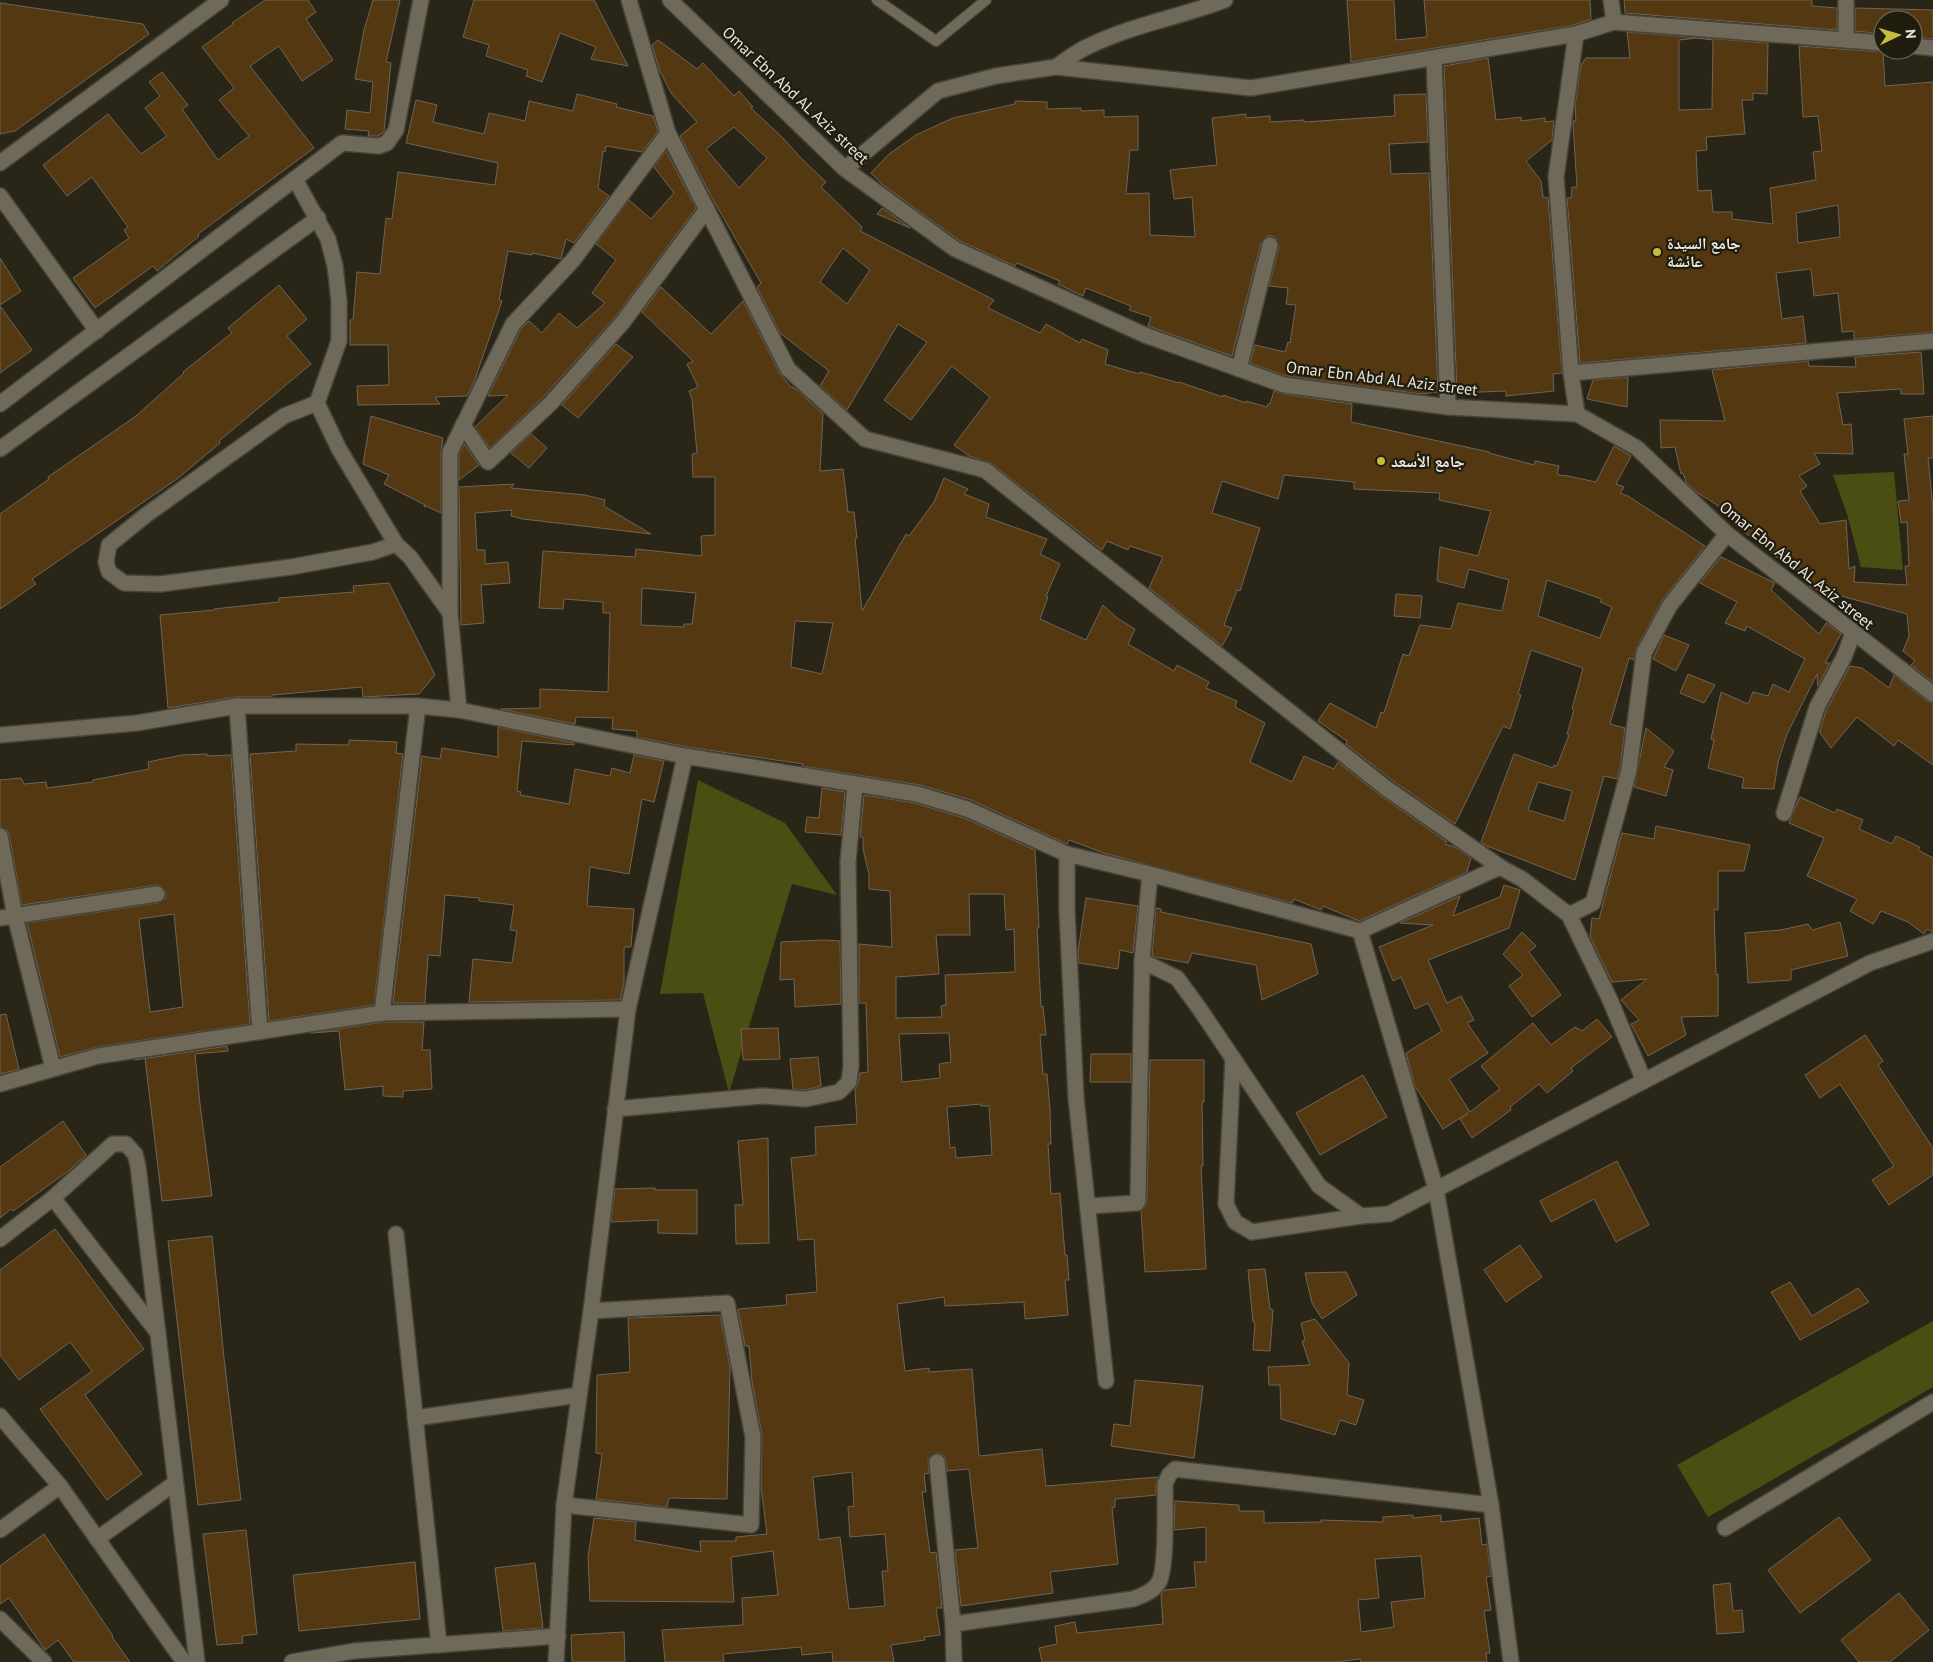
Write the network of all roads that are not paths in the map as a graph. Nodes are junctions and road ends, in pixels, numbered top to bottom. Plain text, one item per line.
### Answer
1 (221, 0) edge
2 (421, 0) edge
3 (629, 0) edge
4 (670, 0) edge
5 (877, 0) edge
6 (986, 0) edge
7 (1225, 0) edge
8 (1611, 0) edge
9 (1846, 0) edge
10 (1614, 22) junction
11 (1576, 34) junction
12 (1846, 40) junction
13 (1873, 42) edge
14 (1434, 59) junction
15 (1056, 67) junction
16 (668, 133) junction
17 (0, 163) edge
18 (845, 169) junction
19 (295, 179) junction
20 (0, 196) edge
21 (707, 208) junction
22 (318, 218) junction
23 (1270, 245) dead end
24 (97, 331) junction
25 (1933, 342) edge
26 (1239, 369) junction
27 (1570, 373) junction
28 (317, 403) junction
29 (0, 404) edge
30 (1448, 407) junction
31 (1577, 414) junction
32 (463, 425) junction
33 (0, 449) edge
34 (1727, 534) junction
35 (396, 544) junction
36 (450, 612) junction
37 (1853, 633) junction
38 (1933, 694) edge
39 (237, 706) junction
40 (418, 706) junction
41 (459, 710) junction
42 (0, 735) edge
43 (685, 756) junction
44 (855, 785) junction
45 (1784, 813) dead end
46 (0, 836) edge
47 (1067, 854) junction
48 (1500, 867) junction
49 (1150, 874) junction
50 (157, 894) dead end
51 (1569, 915) junction
52 (7, 917) edge
53 (1360, 931) junction
54 (1933, 941) edge
55 (1142, 961) junction
56 (628, 1009) junction
57 (382, 1013) junction
58 (260, 1032) junction
59 (1232, 1058) junction
60 (53, 1068) junction
61 (1644, 1081) junction
62 (0, 1084) edge
63 (614, 1109) junction
64 (1436, 1189) junction
65 (53, 1198) junction
66 (1089, 1206) junction
67 (1361, 1216) junction
68 (396, 1234) dead end
69 (0, 1239) edge
70 (590, 1311) junction
71 (158, 1333) junction
72 (1106, 1381) dead end
73 (579, 1395) junction
74 (1933, 1402) edge
75 (0, 1416) edge
76 (415, 1418) junction
77 (937, 1462) dead end
78 (176, 1483) junction
79 (60, 1486) junction
80 (564, 1505) junction
81 (1491, 1505) junction
82 (1725, 1528) dead end
83 (0, 1530) edge
84 (97, 1539) junction
85 (0, 1619) edge
86 (953, 1624) junction
87 (558, 1636) junction
88 (439, 1645) junction
89 (355, 1657) edge
90 (44, 1662) edge
91 (184, 1662) edge
92 (196, 1662) edge
93 (292, 1662) edge
94 (556, 1662) edge
95 (954, 1662) edge
96 (1511, 1662) edge

1 - 17 street
2 - 19 street
3 - 16 street
4 - 18 street, Omar Ebn Abd AL Aziz street
5 - 6 lane
7 - 15 street
8 - 10 street
9 - 12 street
10 - 11 street
10 - 12 street
11 - 14 street
11 - 27 street
12 - 13 street
14 - 15 street
14 - 30 street
15 - 18 street
16 - 21 street
16 - 32 street
18 - 26 street, Omar Ebn Abd AL Aziz street
19 - 22 street
19 - 24 street
20 - 24 street
21 - 32 street
21 - 48 street
22 - 28 street
22 - 33 street
23 - 26 street
24 - 29 street
25 - 27 street
26 - 30 street, Omar Ebn Abd AL Aziz street
27 - 31 street
28 - 35 street
28 - 35 street
30 - 31 street, Omar Ebn Abd AL Aziz street
31 - 34 street, Omar Ebn Abd AL Aziz street
32 - 36 street
34 - 37 street, Omar Ebn Abd AL Aziz street
34 - 51 street
35 - 36 street
36 - 41 street
37 - 38 street, Omar Ebn Abd AL Aziz street
37 - 45 street
39 - 40 street
39 - 42 street
39 - 58 street
40 - 41 street
40 - 57 street
41 - 43 street
43 - 44 street
43 - 56 street
44 - 47 street
44 - 63 street
46 - 52 street
47 - 49 street
47 - 66 street
48 - 51 street
48 - 53 street
49 - 53 street
49 - 55 street
50 - 52 street
51 - 61 street
52 - 60 street
53 - 64 street
54 - 61 street
55 - 59 street
55 - 66 street
56 - 57 street
56 - 63 street
57 - 58 street
58 - 60 street
59 - 67 street
59 - 67 street
60 - 62 street
61 - 64 street
63 - 70 street
64 - 67 street
64 - 81 street
65 - 69 street
65 - 71 street
65 - 71 street
66 - 72 street
68 - 76 street
70 - 73 street
70 - 80 street
71 - 78 street
73 - 76 street
73 - 80 street
74 - 82 street
75 - 79 street
76 - 88 street
77 - 86 street
78 - 84 street
78 - 92 street
79 - 83 street
79 - 84 street
80 - 87 street
81 - 86 street
81 - 96 street
84 - 91 street
85 - 90 street
86 - 95 street
87 - 88 street
87 - 94 street
88 - 89 street
89 - 93 street

